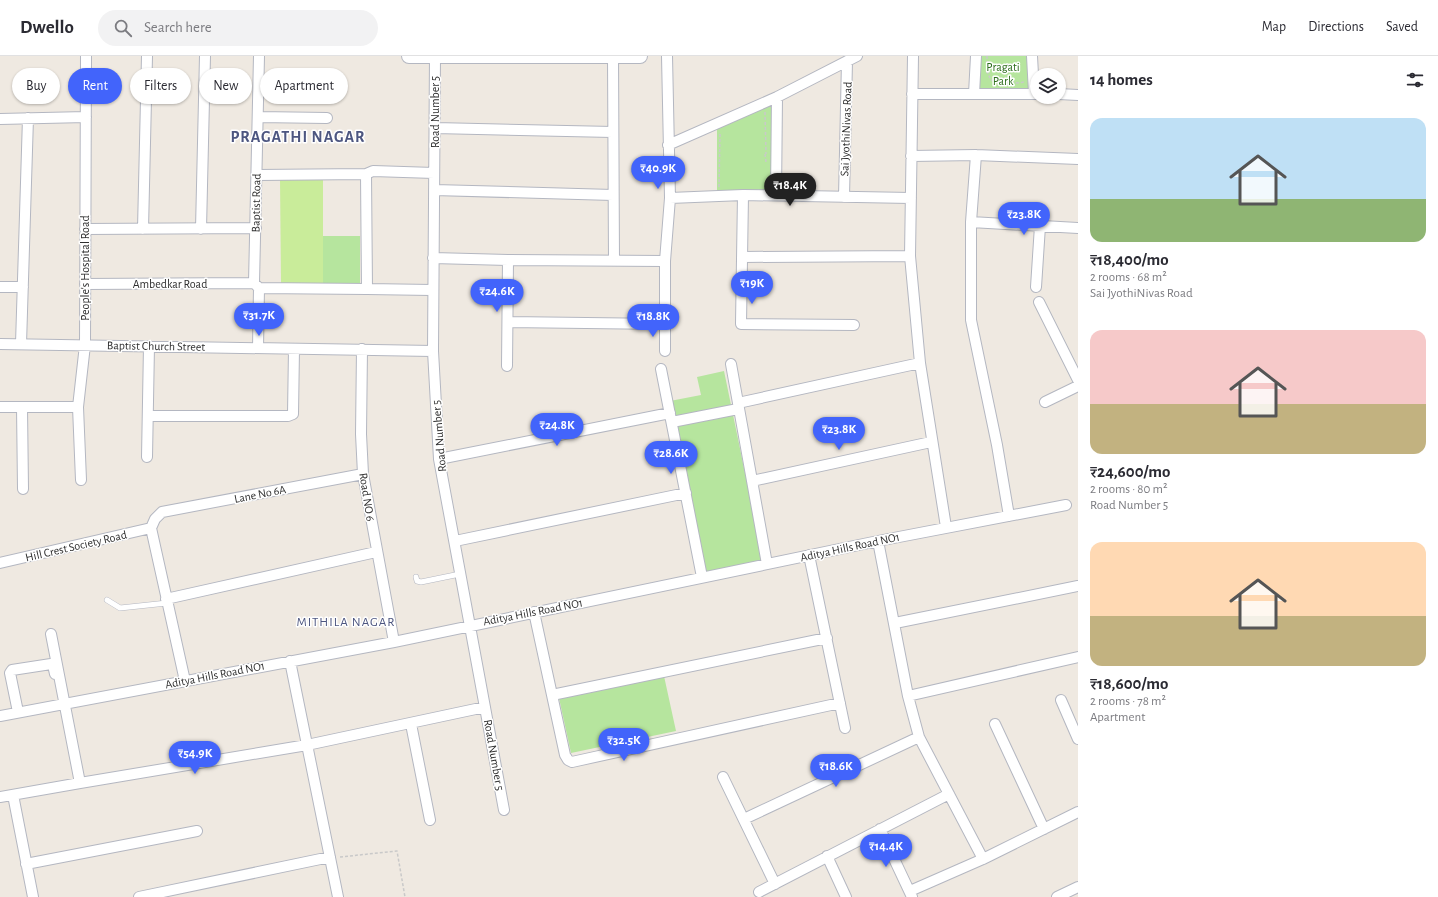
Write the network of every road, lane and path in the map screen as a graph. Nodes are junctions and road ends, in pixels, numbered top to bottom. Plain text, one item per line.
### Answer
1 (86, 56) edge
2 (147, 56) edge
3 (205, 56) edge
4 (259, 56) edge
5 (409, 56) edge
6 (435, 56) edge
7 (613, 56) edge
8 (640, 56) edge
9 (667, 56) edge
10 (857, 56) edge
11 (913, 56) edge
12 (976, 56) edge
13 (987, 56) edge
14 (1032, 56) edge
15 (848, 61) junction
16 (1033, 68) edge
17 (1025, 79) dead end
18 (1030, 93) edge
19 (912, 94) junction
20 (974, 94) junction
21 (1066, 94) edge
22 (1078, 95) edge
23 (777, 96) junction
24 (762, 110) dead end
25 (258, 116) junction
26 (86, 117) junction
27 (28, 118) junction
28 (327, 118) dead end
29 (0, 119) edge
30 (435, 128) junction
31 (721, 131) dead end
32 (613, 132) junction
33 (668, 146) junction
34 (776, 153) junction
35 (765, 154) junction
36 (976, 155) junction
37 (911, 156) junction
38 (1078, 159) edge
39 (766, 167) dead end
40 (434, 173) junction
41 (366, 174) junction
42 (257, 175) junction
43 (434, 190) junction
44 (721, 190) dead end
45 (613, 195) junction
46 (743, 195) junction
47 (776, 195) junction
48 (844, 196) junction
49 (670, 198) junction
50 (910, 198) junction
51 (971, 222) junction
52 (1040, 226) junction
53 (256, 228) junction
54 (1078, 228) edge
55 (86, 229) junction
56 (143, 229) junction
57 (201, 229) junction
58 (910, 256) junction
59 (743, 257) junction
60 (434, 258) junction
61 (508, 260) junction
62 (614, 261) junction
63 (665, 261) junction
64 (85, 284) junction
65 (0, 286) edge
66 (257, 286) junction
67 (23, 287) junction
68 (1036, 287) dead end
69 (367, 289) junction
70 (432, 290) junction
71 (1038, 302) dead end
72 (508, 322) junction
73 (664, 324) junction
74 (854, 325) dead end
75 (0, 344) edge
76 (22, 344) junction
77 (85, 345) junction
78 (149, 346) junction
79 (258, 348) junction
80 (294, 349) junction
81 (362, 349) junction
82 (433, 351) junction
83 (665, 351) dead end
84 (920, 363) junction
85 (731, 364) dead end
86 (507, 366) dead end
87 (661, 369) dead end
88 (1078, 380) edge
89 (1078, 386) edge
90 (1045, 402) dead end
91 (738, 406) junction
92 (0, 407) edge
93 (22, 407) junction
94 (78, 407) junction
95 (148, 416) junction
96 (671, 418) junction
97 (931, 442) junction
98 (148, 457) dead end
99 (439, 459) junction
100 (363, 474) junction
101 (81, 480) dead end
102 (752, 481) junction
103 (23, 489) dead end
104 (686, 493) junction
105 (1066, 506) dead end
106 (1009, 516) junction
107 (946, 527) junction
108 (151, 528) junction
109 (455, 541) junction
110 (878, 541) junction
111 (376, 552) junction
112 (809, 555) junction
113 (0, 563) edge
114 (767, 564) junction
115 (462, 574) junction
116 (416, 577) dead end
117 (702, 577) junction
118 (1078, 586) edge
119 (107, 600) dead end
120 (167, 601) junction
121 (534, 612) junction
122 (895, 622) junction
123 (471, 625) junction
124 (51, 634) dead end
125 (827, 638) junction
126 (394, 642) junction
127 (1078, 657) edge
128 (290, 661) junction
129 (185, 681) junction
130 (552, 695) junction
131 (908, 696) junction
132 (1061, 700) dead end
133 (840, 703) junction
134 (63, 704) junction
135 (485, 707) junction
136 (18, 712) junction
137 (0, 716) edge
138 (411, 724) junction
139 (996, 724) dead end
140 (845, 728) dead end
141 (919, 737) junction
142 (1078, 739) edge
143 (307, 745) junction
144 (723, 777) dead end
145 (80, 783) junction
146 (949, 794) junction
147 (13, 795) junction
148 (0, 797) edge
149 (504, 810) dead end
150 (1078, 812) edge
151 (744, 819) junction
152 (430, 820) dead end
153 (1044, 828) junction
154 (880, 829) junction
155 (197, 831) dead end
156 (827, 856) junction
157 (330, 858) junction
158 (983, 859) junction
159 (26, 864) junction
160 (774, 884) junction
161 (1078, 887) edge
162 (759, 892) dead end
163 (911, 894) edge
164 (146, 896) edge
165 (33, 897) edge
166 (338, 897) edge
167 (405, 897) edge
168 (846, 897) edge
169 (1056, 897) edge

1 - 26 street, People's Hospital Road
2 - 56 street
3 - 57 street
4 - 25 street, Baptist Road
5 - 6 main road
6 - 7 main road
6 - 30 street, Road Number 5
7 - 8 main road
7 - 32 street
9 - 33 street
10 - 15 street
11 - 19 street
12 - 20 street
13 - 17 path
14 - 16 street
15 - 23 street
15 - 48 street, Sai JyothiNivas Road
18 - 20 street
19 - 20 street
19 - 37 street
21 - 22 street
23 - 33 street
23 - 34 street
24 - 35 path
25 - 28 street
25 - 42 street, Baptist Road
26 - 27 street
26 - 55 street, People's Hospital Road
27 - 29 street
27 - 67 street
30 - 32 street
30 - 40 street, Road Number 5
31 - 44 path
32 - 45 street
33 - 49 street
34 - 35 path
34 - 47 street
35 - 39 path
36 - 37 street
36 - 38 street
36 - 51 street
37 - 50 street
40 - 41 street
40 - 43 street, Road Number 5
41 - 42 street
41 - 69 street
42 - 53 street, Baptist Road
43 - 45 street
43 - 60 street, Road Number 5
45 - 62 street
46 - 47 street
46 - 49 street
46 - 59 street
47 - 48 street
48 - 50 street
49 - 63 street
50 - 58 street
51 - 52 street
51 - 106 street
52 - 54 street
52 - 68 street
53 - 57 street
53 - 66 street, Baptist Road
55 - 56 street
55 - 64 street, People's Hospital Road
56 - 57 street
58 - 59 street
58 - 84 street
59 - 74 street
60 - 61 street
60 - 70 street, Road Number 5
61 - 62 street
61 - 72 street
62 - 63 street
63 - 73 street
64 - 66 street, Ambedkar Road
64 - 77 street, People's Hospital Road
65 - 67 street
66 - 69 street, Ambedkar Road
66 - 79 street, Baptist Road
67 - 76 street
69 - 70 street, Ambedkar Road
70 - 82 street, Road Number 5
71 - 88 street
72 - 73 street
72 - 86 street
73 - 83 street
75 - 76 street, Baptist Church Street
76 - 77 street, Baptist Church Street
77 - 78 street, Baptist Church Street
77 - 94 street, People's Hospital Road
78 - 79 street, Baptist Church Street
78 - 95 street
79 - 80 street, Baptist Church Street
80 - 81 street, Baptist Church Street
80 - 95 street
81 - 82 street, Baptist Church Street
81 - 100 street, Road NO 6
82 - 99 street, Road Number 5
84 - 91 street
84 - 97 street
85 - 91 street
87 - 96 street
89 - 90 street
91 - 96 street
91 - 102 street
92 - 93 street
93 - 94 street
93 - 103 street
94 - 101 street, People's Hospital Road
95 - 98 street
96 - 99 street
96 - 104 street
97 - 102 street
97 - 107 street
99 - 109 street, Road Number 5
100 - 108 street, Lane No 6A
100 - 111 street, Road NO 6
102 - 114 street
104 - 109 street
104 - 117 street
105 - 106 street, Aditya Hills Road NO1
106 - 107 street, Aditya Hills Road NO1
107 - 110 street, Aditya Hills Road NO1
108 - 113 street, Hill Crest Society Road
108 - 120 street
109 - 115 street, Road Number 5
110 - 112 street, Aditya Hills Road NO1
110 - 122 street
111 - 120 street
111 - 126 street, Road NO 6
112 - 114 street, Aditya Hills Road NO1
112 - 125 street
114 - 117 street, Aditya Hills Road NO1
115 - 116 lane
115 - 123 street, Road Number 5
117 - 121 street, Aditya Hills Road NO1
118 - 122 street
119 - 120 lane
120 - 129 street
121 - 123 street, Aditya Hills Road NO1
121 - 130 street
122 - 131 street
123 - 126 street, Aditya Hills Road NO1
123 - 135 street, Road Number 5
124 - 134 street
125 - 130 street
125 - 133 street
126 - 128 street, Aditya Hills Road NO1
127 - 131 street
128 - 129 street, Aditya Hills Road NO1
128 - 143 street
129 - 134 street, Aditya Hills Road NO1
130 - 133 street
131 - 141 street
132 - 142 street
133 - 140 street
134 - 136 street, Aditya Hills Road NO1
134 - 136 street
134 - 145 street
135 - 138 street
135 - 149 street, Road Number 5
136 - 137 street, Aditya Hills Road NO1
138 - 143 street
138 - 152 street
139 - 153 street
141 - 146 street
141 - 151 street
143 - 145 street
143 - 157 street
144 - 151 street
145 - 147 street
146 - 154 street
146 - 158 street
147 - 148 street
147 - 159 street
150 - 153 street
151 - 160 street
153 - 158 street
154 - 156 street
154 - 163 street
155 - 159 street
156 - 160 street
156 - 168 street
157 - 164 street
157 - 166 street
157 - 167 path
158 - 163 street
159 - 165 street
160 - 162 street
161 - 169 street

